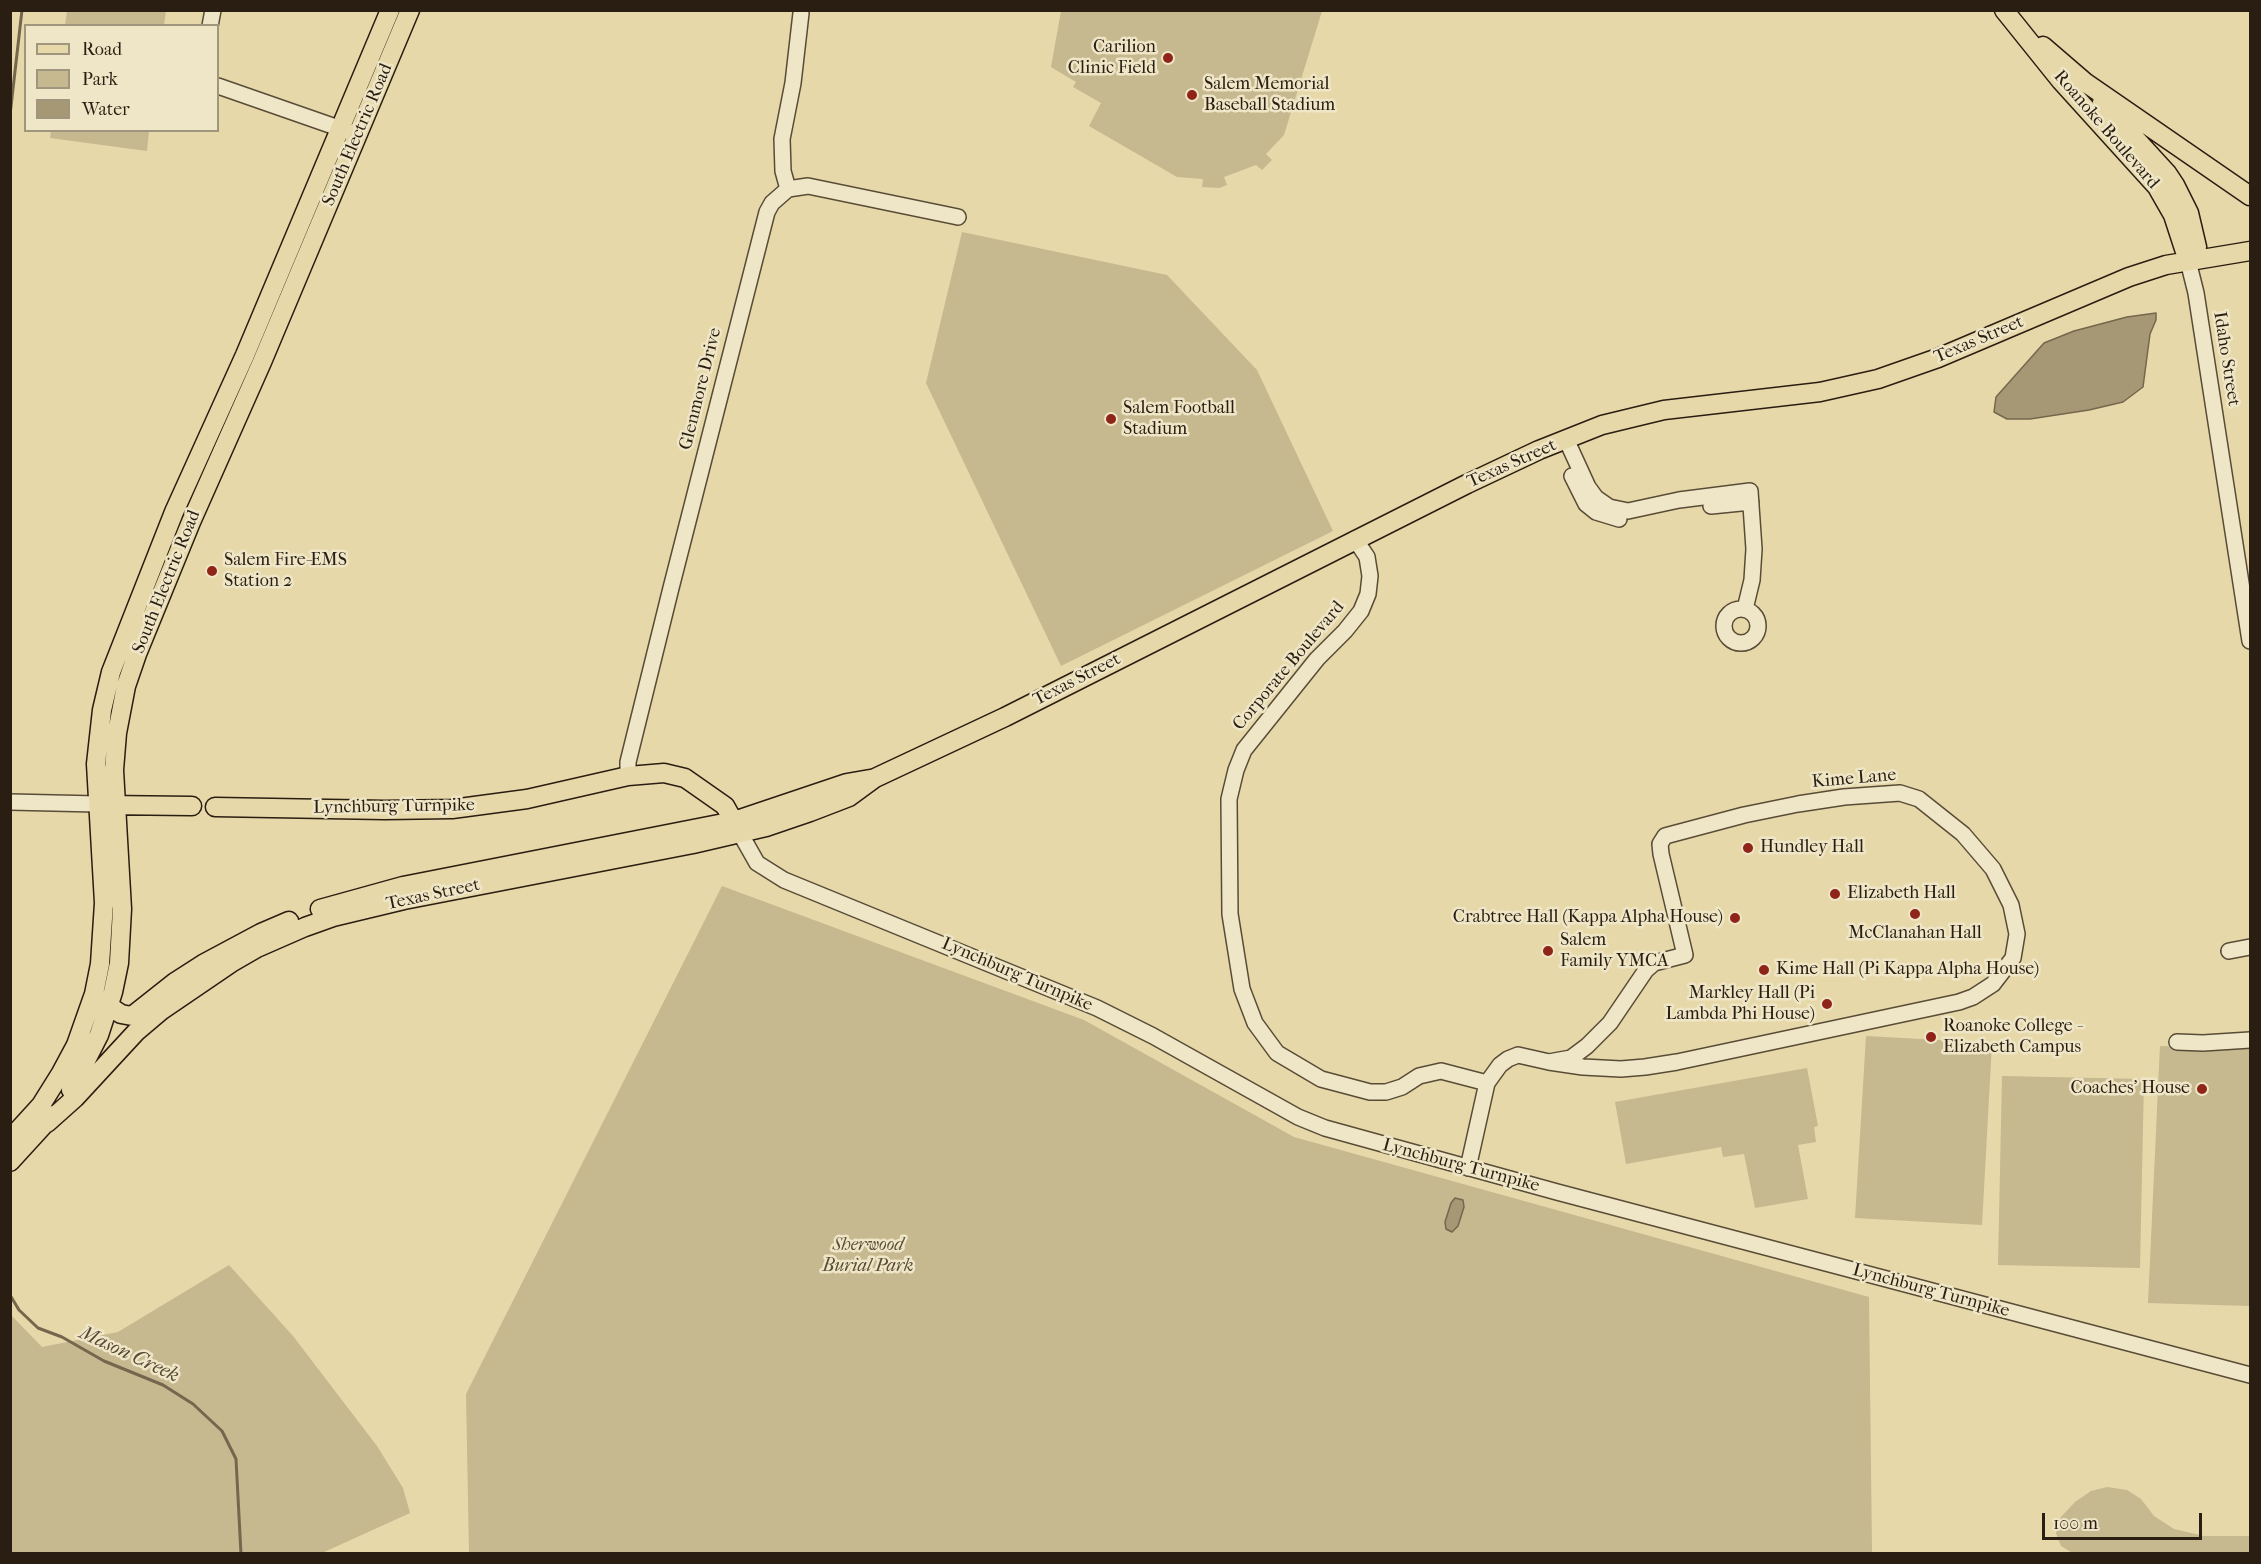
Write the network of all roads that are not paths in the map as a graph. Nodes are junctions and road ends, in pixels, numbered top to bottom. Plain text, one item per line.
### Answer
1 (390, 10) edge
2 (410, 10) edge
3 (2005, 12) edge
4 (801, 13) dead end
5 (2086, 82) junction
6 (219, 86) edge
7 (350, 132) junction
8 (788, 189) junction
9 (2250, 196) edge
10 (958, 217) dead end
11 (2250, 251) edge
12 (2188, 261) junction
13 (1562, 441) junction
14 (1355, 539) junction
15 (2243, 541) edge
16 (1745, 609) dead end
17 (2250, 638) edge
18 (628, 776) junction
19 (10, 802) edge
20 (97, 804) junction
21 (116, 805) junction
22 (192, 806) dead end
23 (215, 807) dead end
24 (737, 827) junction
25 (2250, 947) edge
26 (2229, 951) dead end
27 (109, 1006) junction
28 (2250, 1040) edge
29 (2177, 1042) dead end
30 (1549, 1062) junction
31 (1487, 1083) junction
32 (47, 1123) junction
33 (14, 1147) edge
34 (1468, 1168) junction
35 (2250, 1376) edge

1 - 7 main road, South Electric Road
2 - 7 main road, South Electric Road
3 - 5 main road
3 - 12 main road, Roanoke Boulevard
4 - 8 street
5 - 9 main road
5 - 12 main road, Roanoke Boulevard
6 - 7 street
7 - 20 main road, South Electric Road
7 - 21 main road, South Electric Road
8 - 10 street
8 - 18 street, Glenmore Drive
11 - 12 main road
12 - 13 main road, Texas Street
12 - 15 street, Idaho Street
13 - 14 main road, Texas Street
13 - 16 street
14 - 24 main road, Texas Street
14 - 31 street, Corporate Boulevard
15 - 17 street, Idaho Street
18 - 23 main road, Lynchburg Turnpike
18 - 24 main road, Lynchburg Turnpike
19 - 20 street
20 - 21 main road
20 - 33 main road, South Electric Road
21 - 22 main road
21 - 27 main road, South Electric Road
24 - 27 main road, Texas Street
24 - 32 main road, Texas Street
24 - 34 street, Lynchburg Turnpike
25 - 26 street
27 - 32 main road, South Electric Road
28 - 29 street
30 - 30 street, Kime Lane
30 - 31 street, Kime Lane
31 - 34 street, Kime Lane
32 - 33 main road, South Electric Road
34 - 35 street, Lynchburg Turnpike

